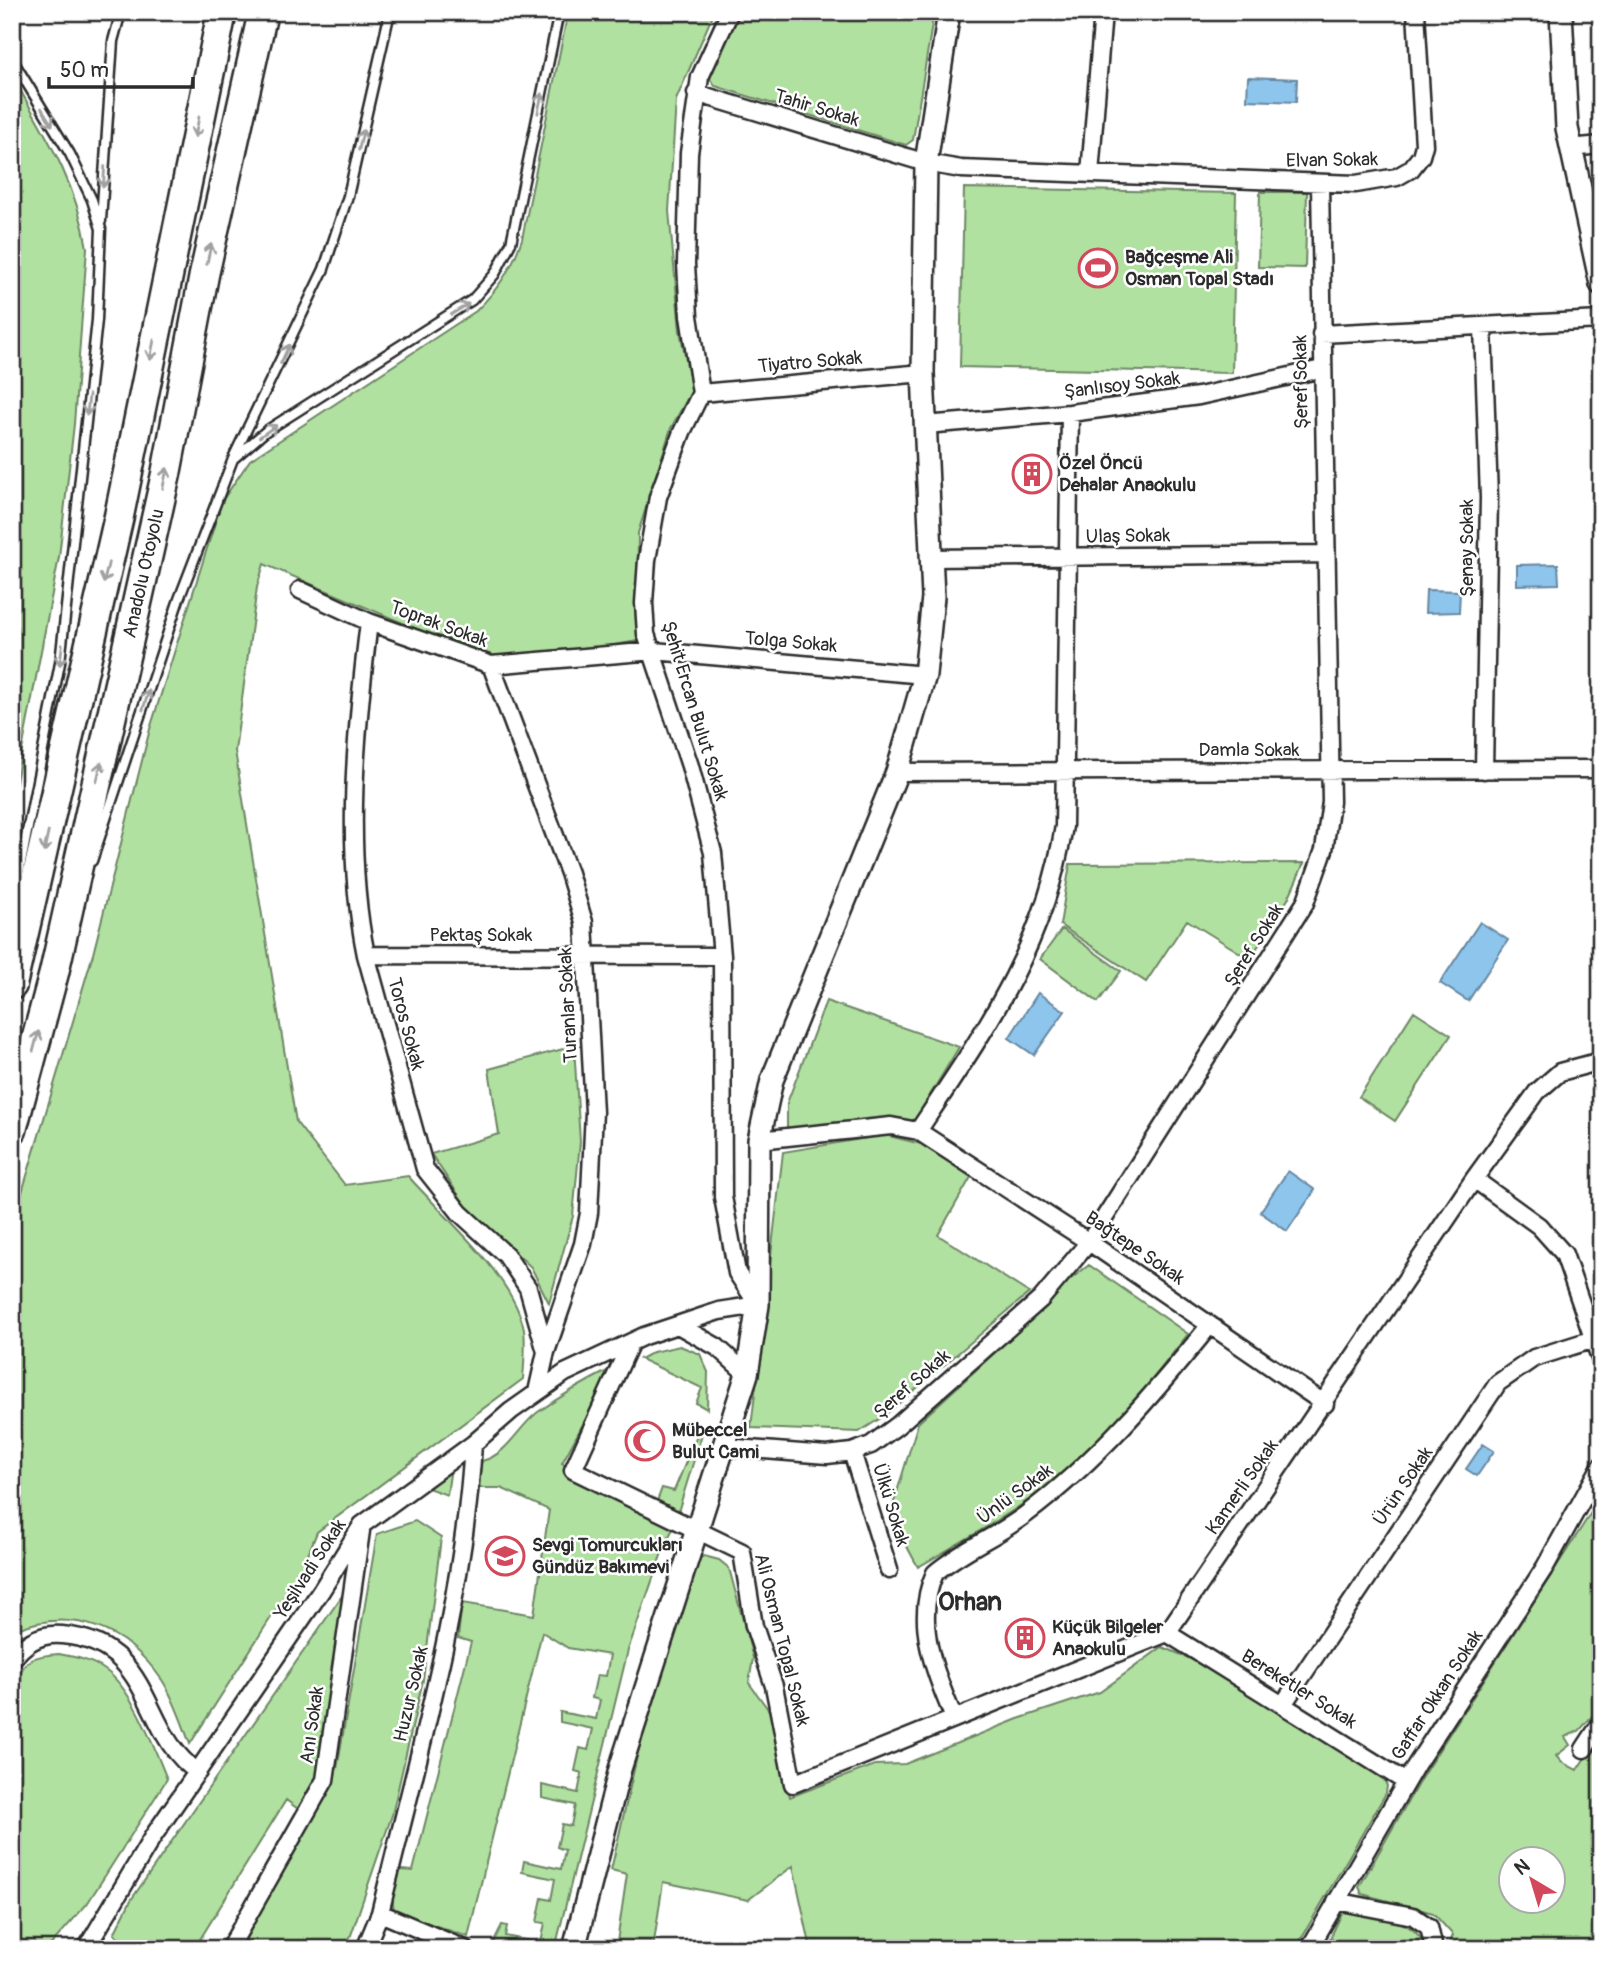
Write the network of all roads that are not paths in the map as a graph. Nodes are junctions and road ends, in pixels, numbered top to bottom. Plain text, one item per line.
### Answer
1 (121, 12) edge
2 (222, 12) edge
3 (262, 12) edge
4 (390, 12) edge
5 (559, 12) edge
6 (730, 12) edge
7 (949, 12) edge
8 (1103, 12) edge
9 (1416, 12) edge
10 (1561, 12) edge
11 (12, 59) edge
12 (696, 93) junction
13 (1601, 145) edge
14 (1570, 148) junction
15 (926, 163) junction
16 (1090, 174) junction
17 (1320, 184) junction
18 (101, 229) junction
19 (1601, 284) edge
20 (1601, 320) edge
21 (1483, 327) junction
22 (1321, 334) junction
23 (1322, 369) junction
24 (923, 373) junction
25 (701, 393) junction
26 (1070, 413) junction
27 (925, 425) junction
28 (233, 459) junction
29 (1325, 554) junction
30 (1068, 557) junction
31 (932, 558) junction
32 (300, 590) dead end
33 (369, 622) junction
34 (653, 651) junction
35 (491, 665) junction
36 (925, 675) junction
37 (1601, 769) edge
38 (1484, 770) junction
39 (1331, 771) junction
40 (897, 772) junction
41 (1065, 772) junction
42 (89, 870) dead end
43 (85, 883) dead end
44 (12, 909) edge
45 (366, 955) junction
46 (587, 956) junction
47 (722, 956) junction
48 (54, 973) junction
49 (12, 985) edge
50 (1601, 1061) edge
51 (12, 1130) edge
52 (918, 1131) junction
53 (759, 1140) junction
54 (1474, 1179) junction
55 (1089, 1242) junction
56 (758, 1305) junction
57 (678, 1325) junction
58 (1210, 1325) junction
59 (1594, 1339) junction
60 (631, 1342) junction
61 (546, 1352) junction
62 (1601, 1361) edge
63 (747, 1374) junction
64 (537, 1392) junction
65 (1325, 1404) junction
66 (474, 1444) junction
67 (725, 1447) junction
68 (852, 1452) junction
69 (1601, 1466) edge
70 (362, 1525) junction
71 (697, 1530) junction
72 (889, 1570) dead end
73 (1167, 1633) junction
74 (12, 1660) edge
75 (1284, 1703) junction
76 (954, 1718) junction
77 (1601, 1723) edge
78 (1584, 1749) dead end
79 (198, 1772) junction
80 (1406, 1782) junction
81 (1336, 1901) junction
82 (380, 1913) junction
83 (96, 1945) edge
84 (229, 1949) edge
85 (365, 1949) edge
86 (466, 1949) edge
87 (574, 1949) edge
88 (1309, 1949) edge
89 (1434, 1949) edge

1 -> 18 lane
2 -> 49 highway, Anadolu Otoyolu
48 -> 3 highway, Anadolu Otoyolu
28 -> 4 lane
28 -> 5 lane
6 - 12 street
7 - 15 main road
8 - 16 street
9 - 17 street, Elvan Sokak
10 - 14 main road
11 -> 18 lane
12 - 15 street, Tahir Sokak
12 - 25 street
13 - 14 street
14 - 19 main road
15 - 16 street, Elvan Sokak
15 - 24 main road
16 - 17 street, Elvan Sokak
17 - 22 street, Şeref Sokak
18 -> 44 lane
20 - 21 street
21 - 22 street
21 - 38 street, Şenay Sokak
22 - 23 street, Şeref Sokak
23 - 26 street, Şanlısoy Sokak
23 - 29 street, Şeref Sokak
24 - 25 street, Tiyatro Sokak
24 - 27 main road
25 - 34 street, Şehit Ercan Bulut Sokak
26 - 27 street, Şanlısoy Sokak
26 - 30 street
27 - 31 main road
42 -> 28 lane
29 - 30 street, Ulaş Sokak
29 - 39 street, Şeref Sokak
30 - 31 street, Ulaş Sokak
30 - 41 street
31 - 36 main road
32 - 33 street, Toprak Sokak
33 - 35 street, Toprak Sokak
33 - 45 street, Toros Sokak
34 - 35 street, Toprak Sokak
34 - 36 street, Tolga Sokak
34 - 47 street, Şehit Ercan Bulut Sokak
35 - 46 street, Turanlar Sokak
36 - 40 main road
37 - 38 street, Damla Sokak
38 - 39 street, Damla Sokak
39 - 41 street, Damla Sokak
39 - 55 street, Şeref Sokak
40 - 41 street, Damla Sokak
40 - 53 main road
41 - 52 street
43 - 48 lane
45 - 46 street, Pektaş Sokak
45 - 61 street, Toros Sokak
46 - 47 street, Pektaş Sokak
46 - 61 street, Turanlar Sokak
47 - 56 street, Şehit Ercan Bulut Sokak
51 -> 48 highway, Anadolu Otoyolu
50 - 54 street, Kamerli Sokak
52 - 53 street, Bağtepe Sokak
52 - 55 street, Bağtepe Sokak
53 - 56 main road
54 - 59 street
54 - 65 street, Kamerli Sokak
55 - 58 street, Bağtepe Sokak
55 - 68 street, Şeref Sokak
56 - 57 street, Yeşilvadi Sokak
56 - 63 main road
57 - 60 street, Yeşilvadi Sokak
57 - 63 street
58 - 65 street, Bağtepe Sokak
58 - 76 street, Ünlü Sokak
59 - 62 street
59 - 75 street, Ürün Sokak
60 - 64 street, Yeşilvadi Sokak
60 - 71 street
61 - 64 street, Toros Sokak
63 - 67 main road
64 - 66 street, Yeşilvadi Sokak
65 - 73 street, Kamerli Sokak
66 - 70 street, Yeşilvadi Sokak
66 - 82 street, Huzur Sokak
67 - 68 street, Şeref Sokak
67 - 71 main road
68 - 72 street, Ülkü Sokak
69 - 80 street, Gaffar Okkan Sokak
70 - 79 street, Yeşilvadi Sokak
70 - 84 street, Anı Sokak
71 - 76 street, Ali Osman Topal Sokak
71 - 87 main road
73 - 75 street, Bereketler Sokak
73 - 76 street
74 - 79 street
75 - 80 street, Bereketler Sokak
77 - 78 street
79 - 83 street, Yeşilvadi Sokak
80 - 81 street, Gaffar Okkan Sokak
81 - 88 street, Gaffar Okkan Sokak
81 - 89 street
82 - 85 street, Huzur Sokak
82 - 86 street

